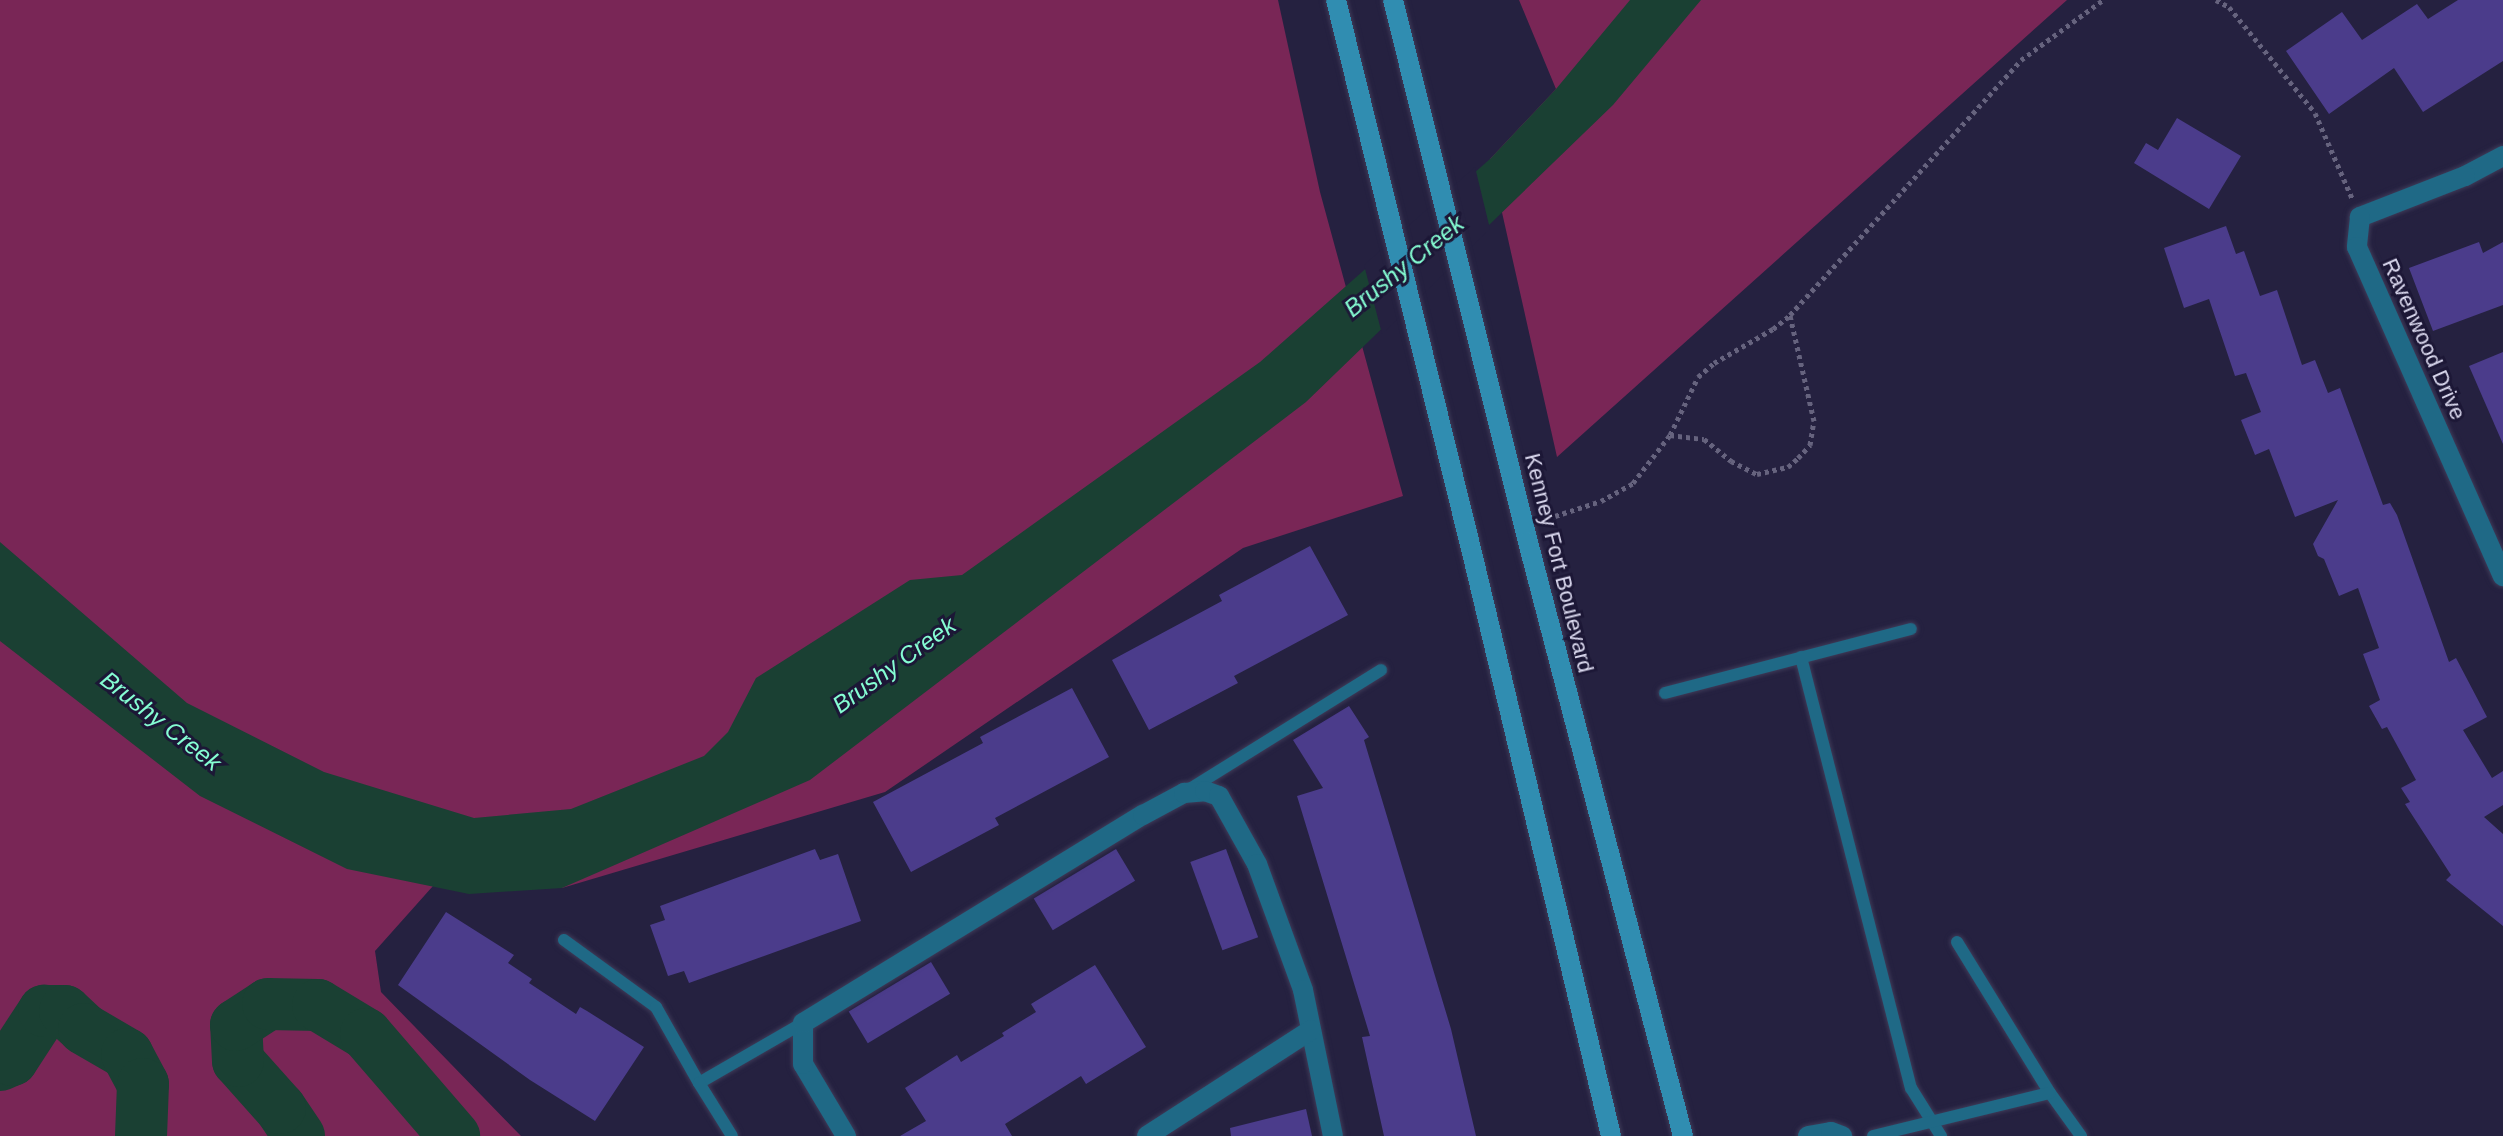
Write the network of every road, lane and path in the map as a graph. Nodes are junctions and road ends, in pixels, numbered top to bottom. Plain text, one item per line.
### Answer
1 (1336, 0) edge
2 (1393, 0) edge
3 (2103, 0) edge
4 (2216, 0) edge
5 (2503, 156) edge
6 (2360, 217) junction
7 (1790, 315) junction
8 (1670, 435) junction
9 (1555, 516) dead end
10 (2503, 576) edge
11 (1911, 629) dead end
12 (1801, 657) junction
13 (1381, 670) dead end
14 (1665, 693) dead end
15 (1184, 793) junction
16 (564, 940) dead end
17 (1957, 942) dead end
18 (803, 1023) junction
19 (1311, 1030) junction
20 (699, 1083) junction
21 (2050, 1093) junction
22 (1933, 1124) junction
23 (732, 1136) edge
24 (846, 1136) edge
25 (1147, 1136) edge
26 (1333, 1136) edge
27 (1611, 1136) edge
28 (1683, 1136) edge
29 (1808, 1136) edge
30 (1842, 1136) edge
31 (1873, 1136) edge
32 (1941, 1136) edge
33 (2081, 1136) edge

1 - 27 main road
2 - 28 main road, Kenney Fort Boulevard
3 - 7 path
4 - 6 path
5 - 6 street
6 - 10 street, Ravenwood Drive
7 - 8 path
7 - 8 path
8 - 9 path
11 - 12 lane
12 - 14 lane
12 - 22 lane
13 - 15 lane
15 - 18 street
15 - 19 street
16 - 20 lane
17 - 21 lane
18 - 20 lane
18 - 24 street
19 - 25 street
19 - 26 street
20 - 23 lane
21 - 22 lane
21 - 33 lane
22 - 31 lane
22 - 32 lane
29 - 30 street

